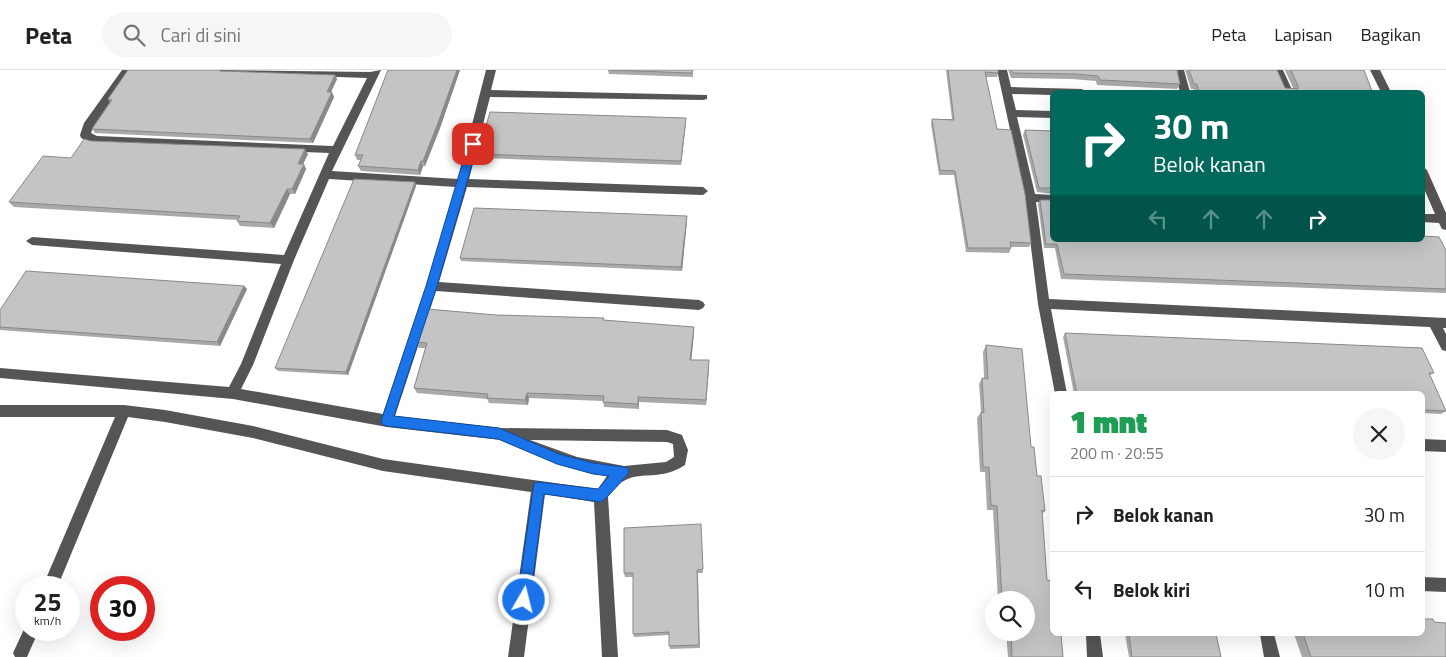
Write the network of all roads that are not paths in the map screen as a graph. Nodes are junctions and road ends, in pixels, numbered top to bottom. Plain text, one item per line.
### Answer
1 (128, 70) edge
2 (223, 70) edge
3 (491, 70) edge
4 (1002, 70) edge
5 (1179, 70) edge
6 (1278, 70) edge
7 (1375, 70) edge
8 (375, 72) edge
9 (1006, 90) junction
10 (1184, 90) edge
11 (1287, 90) edge
12 (1385, 90) edge
13 (1050, 91) edge
14 (484, 93) junction
15 (703, 97) dead end
16 (1011, 113) junction
17 (1050, 114) edge
18 (336, 150) junction
19 (325, 175) junction
20 (1425, 177) edge
21 (462, 183) junction
22 (703, 191) dead end
23 (1030, 198) junction
24 (1050, 199) edge
25 (1425, 219) edge
26 (1444, 222) edge
27 (32, 241) dead end
28 (288, 260) junction
29 (432, 286) junction
30 (1044, 304) junction
31 (699, 305) dead end
32 (1440, 323) edge
33 (1446, 346) edge
34 (0, 373) edge
35 (1060, 391) edge
36 (233, 393) junction
37 (0, 411) edge
38 (124, 411) junction
39 (386, 421) junction
40 (499, 434) junction
41 (1425, 445) edge
42 (1446, 446) edge
43 (623, 472) junction
44 (539, 487) junction
45 (601, 496) junction
46 (54, 576) edge
47 (1425, 584) edge
48 (1446, 585) edge
49 (1092, 636) edge
50 (1267, 636) edge
51 (26, 641) edge
52 (21, 653) dead end
53 (516, 657) edge
54 (610, 657) edge
55 (1096, 657) edge
56 (1272, 657) edge

1 - 18 street
2 - 8 street
3 - 14 street
4 - 9 street
5 - 10 street
6 - 11 street
7 - 12 street
8 - 18 street
9 - 13 street
9 - 16 street
14 - 15 street
14 - 21 street
16 - 17 street
16 - 23 street
18 - 19 street
19 - 21 street
19 - 28 street
20 - 26 street
21 - 22 street
21 - 29 street
23 - 24 street
23 - 30 street
25 - 26 street
27 - 28 street
28 - 36 street
29 - 31 street
29 - 39 street
30 - 32 street
30 - 35 street
32 - 33 street
34 - 36 street
36 - 39 street
37 - 38 street
38 - 44 street
38 - 46 street
39 - 40 street
40 - 43 street
40 - 43 street
41 - 42 street
43 - 45 street
44 - 45 street
44 - 53 street
45 - 54 street
47 - 48 street
49 - 55 street
50 - 56 street
51 - 52 street

